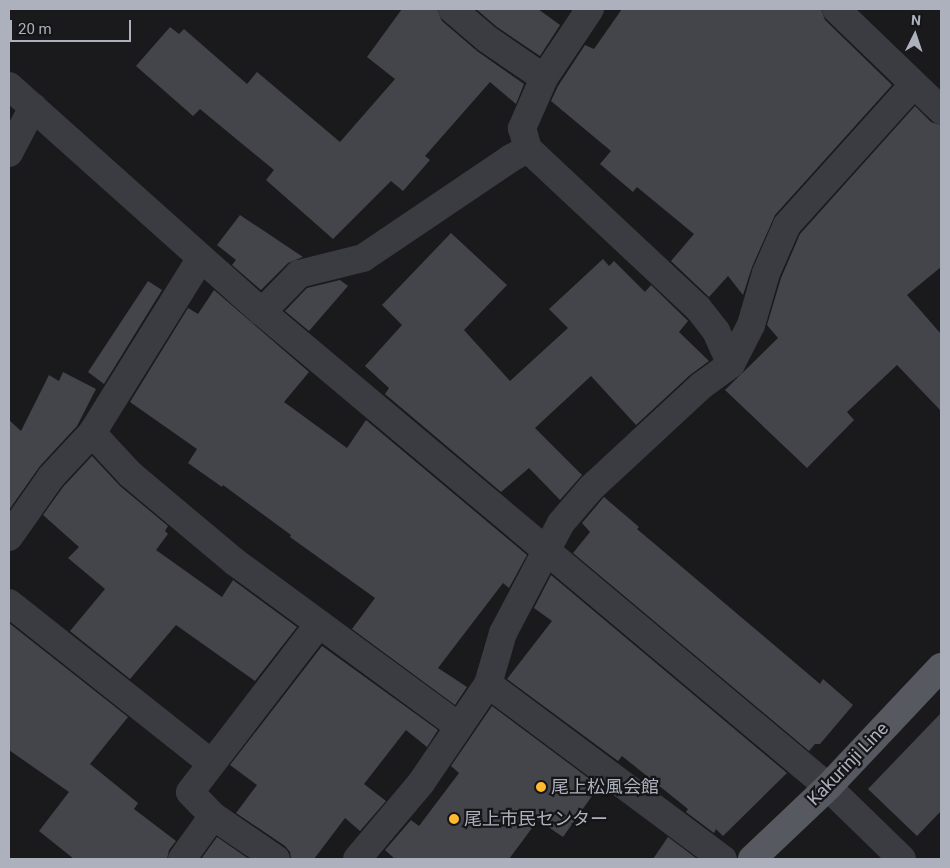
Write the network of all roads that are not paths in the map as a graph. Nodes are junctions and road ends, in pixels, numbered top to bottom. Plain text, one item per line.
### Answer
1 (452, 9) edge
2 (590, 9) edge
3 (836, 9) edge
4 (544, 78) junction
5 (914, 85) junction
6 (9, 86) edge
7 (33, 107) junction
8 (941, 110) edge
9 (525, 138) junction
10 (9, 153) edge
11 (201, 258) junction
12 (262, 312) junction
13 (731, 364) junction
14 (92, 433) junction
15 (9, 537) edge
16 (546, 550) junction
17 (9, 603) edge
18 (319, 624) junction
19 (941, 667) edge
20 (488, 684) junction
21 (458, 726) junction
22 (211, 763) junction
23 (828, 787) junction
24 (213, 816) junction
25 (182, 859) edge
26 (276, 859) edge
27 (358, 859) edge
28 (723, 859) edge
29 (752, 859) edge
30 (902, 859) edge

1 - 4 street
2 - 4 street
3 - 5 street
4 - 9 street
5 - 8 street
5 - 13 street
6 - 7 street
7 - 10 street
7 - 11 street
9 - 12 street
9 - 13 street
11 - 12 street
11 - 14 street
12 - 16 street
13 - 16 street
14 - 15 street
14 - 18 street
16 - 20 street
16 - 23 street
17 - 22 street
18 - 21 street
18 - 22 street
19 - 23 main road, Kakurinji Line
20 - 21 street
20 - 28 street
21 - 27 street
22 - 24 street
23 - 29 main road, Kakurinji Line
23 - 30 street
24 - 25 street
24 - 26 street

